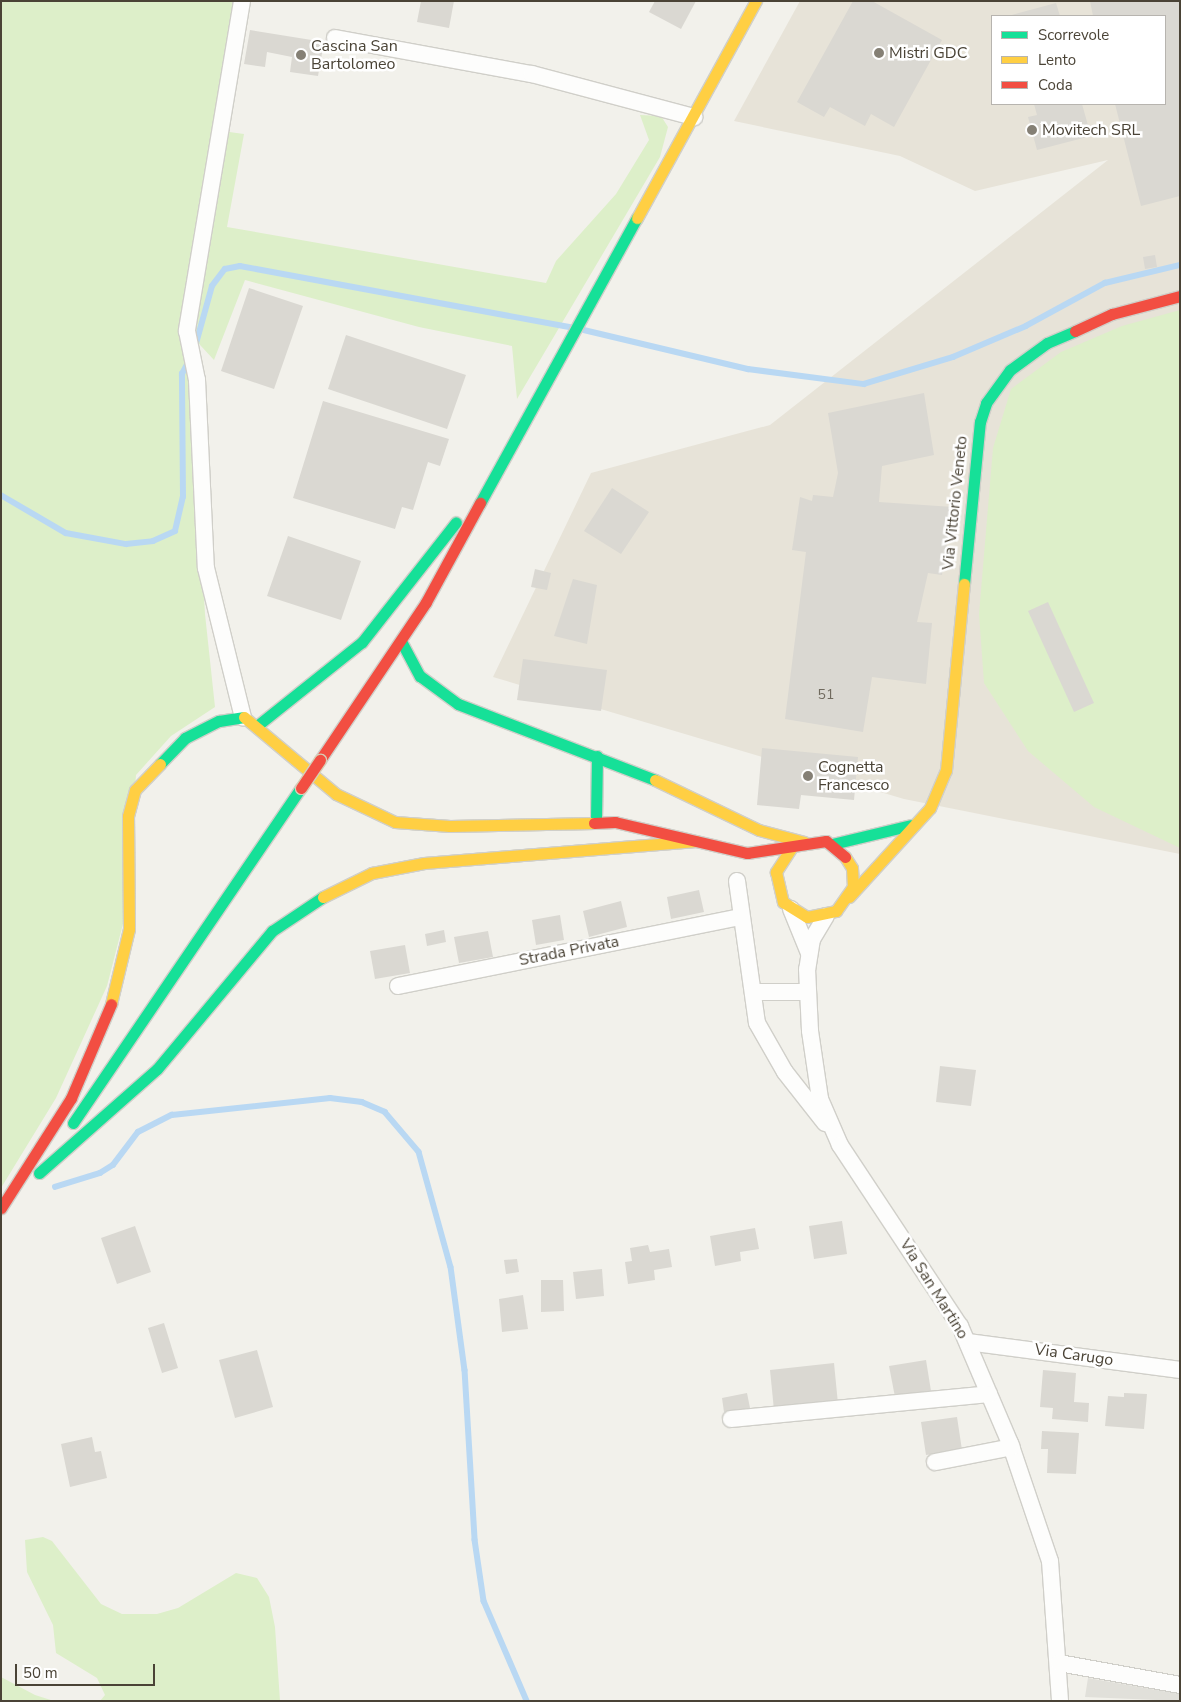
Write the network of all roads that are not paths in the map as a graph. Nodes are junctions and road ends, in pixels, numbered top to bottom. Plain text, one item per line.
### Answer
1 (242, 1) edge
2 (756, 1) edge
3 (335, 38) dead end
4 (694, 117) junction
5 (1180, 296) edge
6 (554, 374) junction
7 (401, 641) junction
8 (243, 717) junction
9 (258, 725) junction
10 (597, 756) junction
11 (596, 820) junction
12 (912, 824) junction
13 (696, 841) junction
14 (804, 842) junction
15 (832, 844) junction
16 (792, 847) junction
17 (735, 851) junction
18 (737, 881) dead end
19 (776, 886) junction
20 (848, 897) junction
21 (791, 910) junction
22 (826, 916) junction
23 (740, 917) junction
24 (809, 953) junction
25 (398, 986) dead end
26 (754, 992) junction
27 (807, 992) junction
28 (835, 1134) junction
29 (39, 1173) junction
30 (1, 1208) edge
31 (7, 1221) dead end
32 (968, 1342) junction
33 (1180, 1370) edge
34 (989, 1394) junction
35 (731, 1419) dead end
36 (1012, 1447) junction
37 (935, 1462) dead end
38 (1059, 1662) junction
39 (1180, 1685) edge
40 (1060, 1701) edge

1 - 8 street
2 - 4 main road
3 - 4 street
4 - 6 main road
5 - 12 main road, Via Vittorio Veneto
6 - 7 main road
6 - 9 main road
7 - 10 main road
7 - 29 main road, bridge
8 - 9 main road
8 - 30 main road
9 - 11 main road
10 - 11 main road
10 - 14 main road
11 - 13 main road
12 - 15 main road
12 - 20 main road
13 - 17 main road
13 - 29 main road
14 - 15 main road
14 - 16 main road
15 - 20 main road
16 - 17 main road
16 - 19 main road
17 - 19 main road
18 - 23 street
19 - 21 main road
20 - 22 main road
21 - 22 main road
21 - 24 street, Via San Martino
22 - 24 street, Via San Martino
23 - 25 street, Strada Privata
23 - 26 street
24 - 27 street, Via San Martino
26 - 27 street
26 - 28 street
27 - 28 street, Via San Martino
28 - 32 street, Via San Martino
29 - 31 main road
32 - 33 street, Via Carugo
32 - 34 street, Via San Martino
34 - 35 street
34 - 36 street, Via San Martino
36 - 37 street
36 - 38 street, Via San Martino
38 - 39 street
38 - 40 street, Via San Martino

